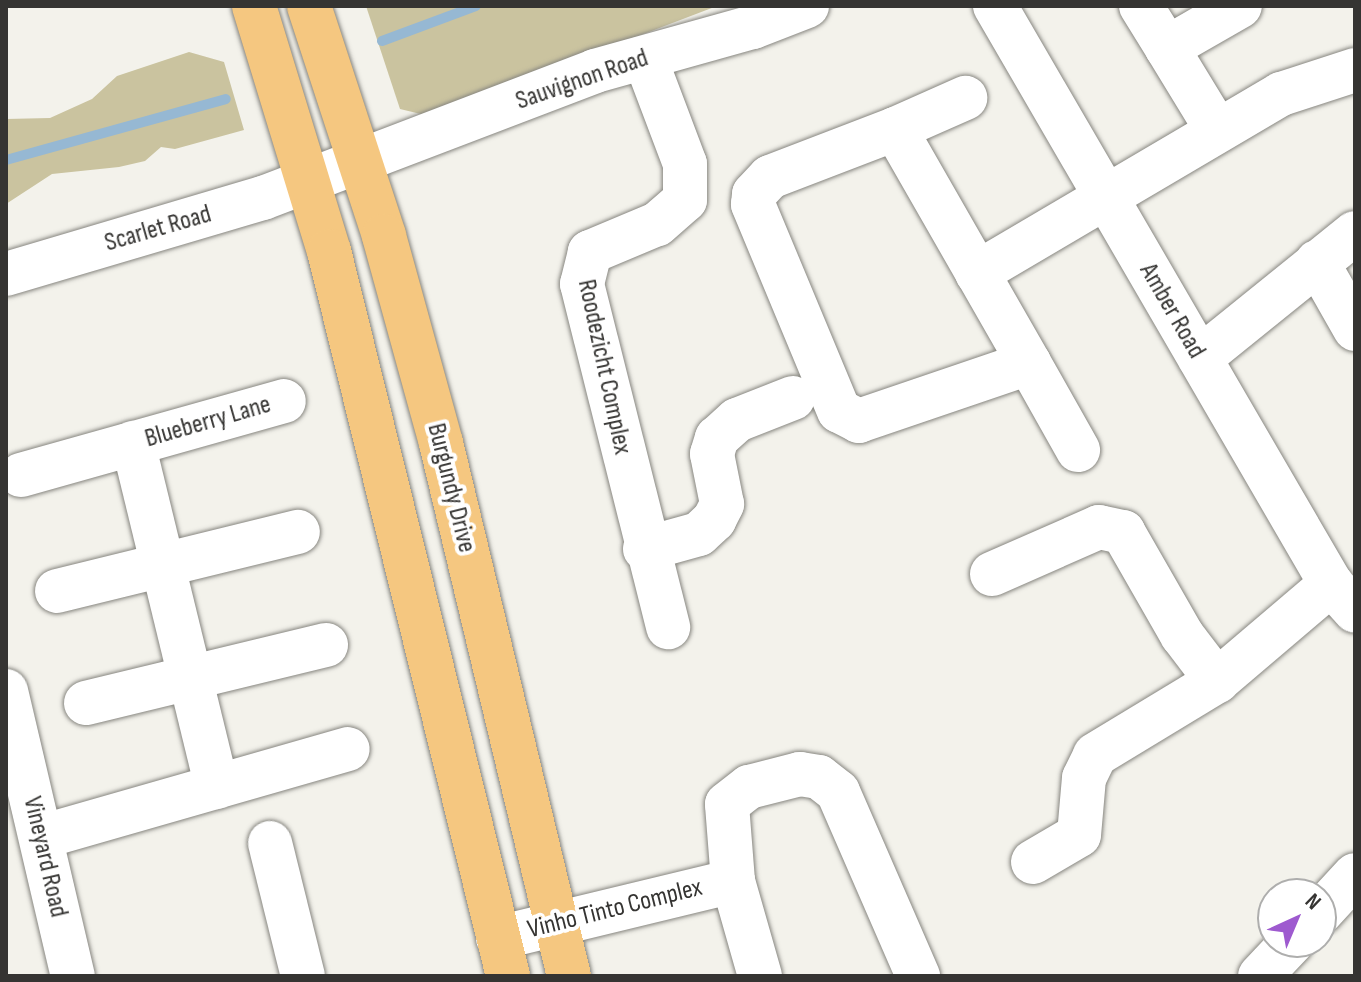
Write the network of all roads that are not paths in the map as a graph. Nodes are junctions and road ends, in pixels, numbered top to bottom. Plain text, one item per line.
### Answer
1 (254, 6) edge
2 (309, 6) edge
3 (807, 6) edge
4 (995, 6) edge
5 (1141, 6) edge
6 (1240, 6) edge
7 (1167, 48) junction
8 (645, 58) junction
9 (1355, 70) edge
10 (965, 98) dead end
11 (895, 129) junction
12 (1217, 130) junction
13 (360, 161) junction
14 (308, 181) junction
15 (1105, 195) junction
16 (1355, 233) edge
17 (1317, 262) junction
18 (977, 273) junction
19 (6, 274) edge
20 (1355, 329) edge
21 (1200, 358) junction
22 (1029, 363) junction
23 (793, 398) dead end
24 (284, 401) dead end
25 (133, 443) junction
26 (1078, 450) dead end
27 (21, 475) dead end
28 (298, 532) dead end
29 (645, 549) junction
30 (162, 565) junction
31 (992, 574) dead end
32 (57, 591) dead end
33 (1343, 598) edge
34 (668, 627) dead end
35 (326, 645) dead end
36 (188, 678) junction
37 (1217, 681) junction
38 (6, 691) edge
39 (86, 703) dead end
40 (348, 749) dead end
41 (217, 787) junction
42 (41, 837) junction
43 (270, 843) dead end
44 (1033, 862) dead end
45 (1355, 875) edge
46 (733, 881) junction
47 (1337, 895) edge
48 (556, 922) junction
49 (503, 957) edge
50 (1277, 958) edge
51 (73, 976) edge
52 (303, 976) edge
53 (569, 976) edge
54 (760, 976) edge
55 (918, 976) edge
56 (1260, 976) edge

1 - 14 main road
2 - 13 main road, Burgundy Drive
3 - 8 street, Sauvignon Road
4 - 15 street, Amber Road
5 - 7 street
6 - 7 street
7 - 12 street
8 - 13 street, Sauvignon Road
8 - 29 street, Roodezicht Complex
9 - 12 street
10 - 11 street
11 - 18 street
11 - 22 street
12 - 15 street
13 - 14 street, Sauvignon Road
13 - 48 main road, Burgundy Drive
14 - 19 street, Scarlet Road
14 - 49 main road
15 - 18 street
15 - 21 street, Amber Road
16 - 17 street
17 - 20 street
17 - 21 street
18 - 22 street
21 - 33 street, Amber Road
22 - 26 street
23 - 29 street
24 - 25 street, Blueberry Lane
25 - 27 street, Blueberry Lane
25 - 30 street, Blueberry Lane
28 - 30 street
29 - 34 street, Roodezicht Complex
30 - 32 street
30 - 36 street, Blueberry Lane
31 - 37 street
33 - 37 street
35 - 36 street
36 - 39 street
36 - 41 street, Blueberry Lane
37 - 44 street
38 - 42 street, Vineyard Road
40 - 41 street
41 - 42 street
42 - 51 street, Vineyard Road
43 - 52 street
45 - 47 street
46 - 48 street, Vinho Tinto Complex
46 - 54 street, Vinho Tinto Complex
46 - 55 street, Vinho Tinto Complex
48 - 49 street, Vinho Tinto Complex
48 - 53 main road, Burgundy Drive
50 - 56 street

